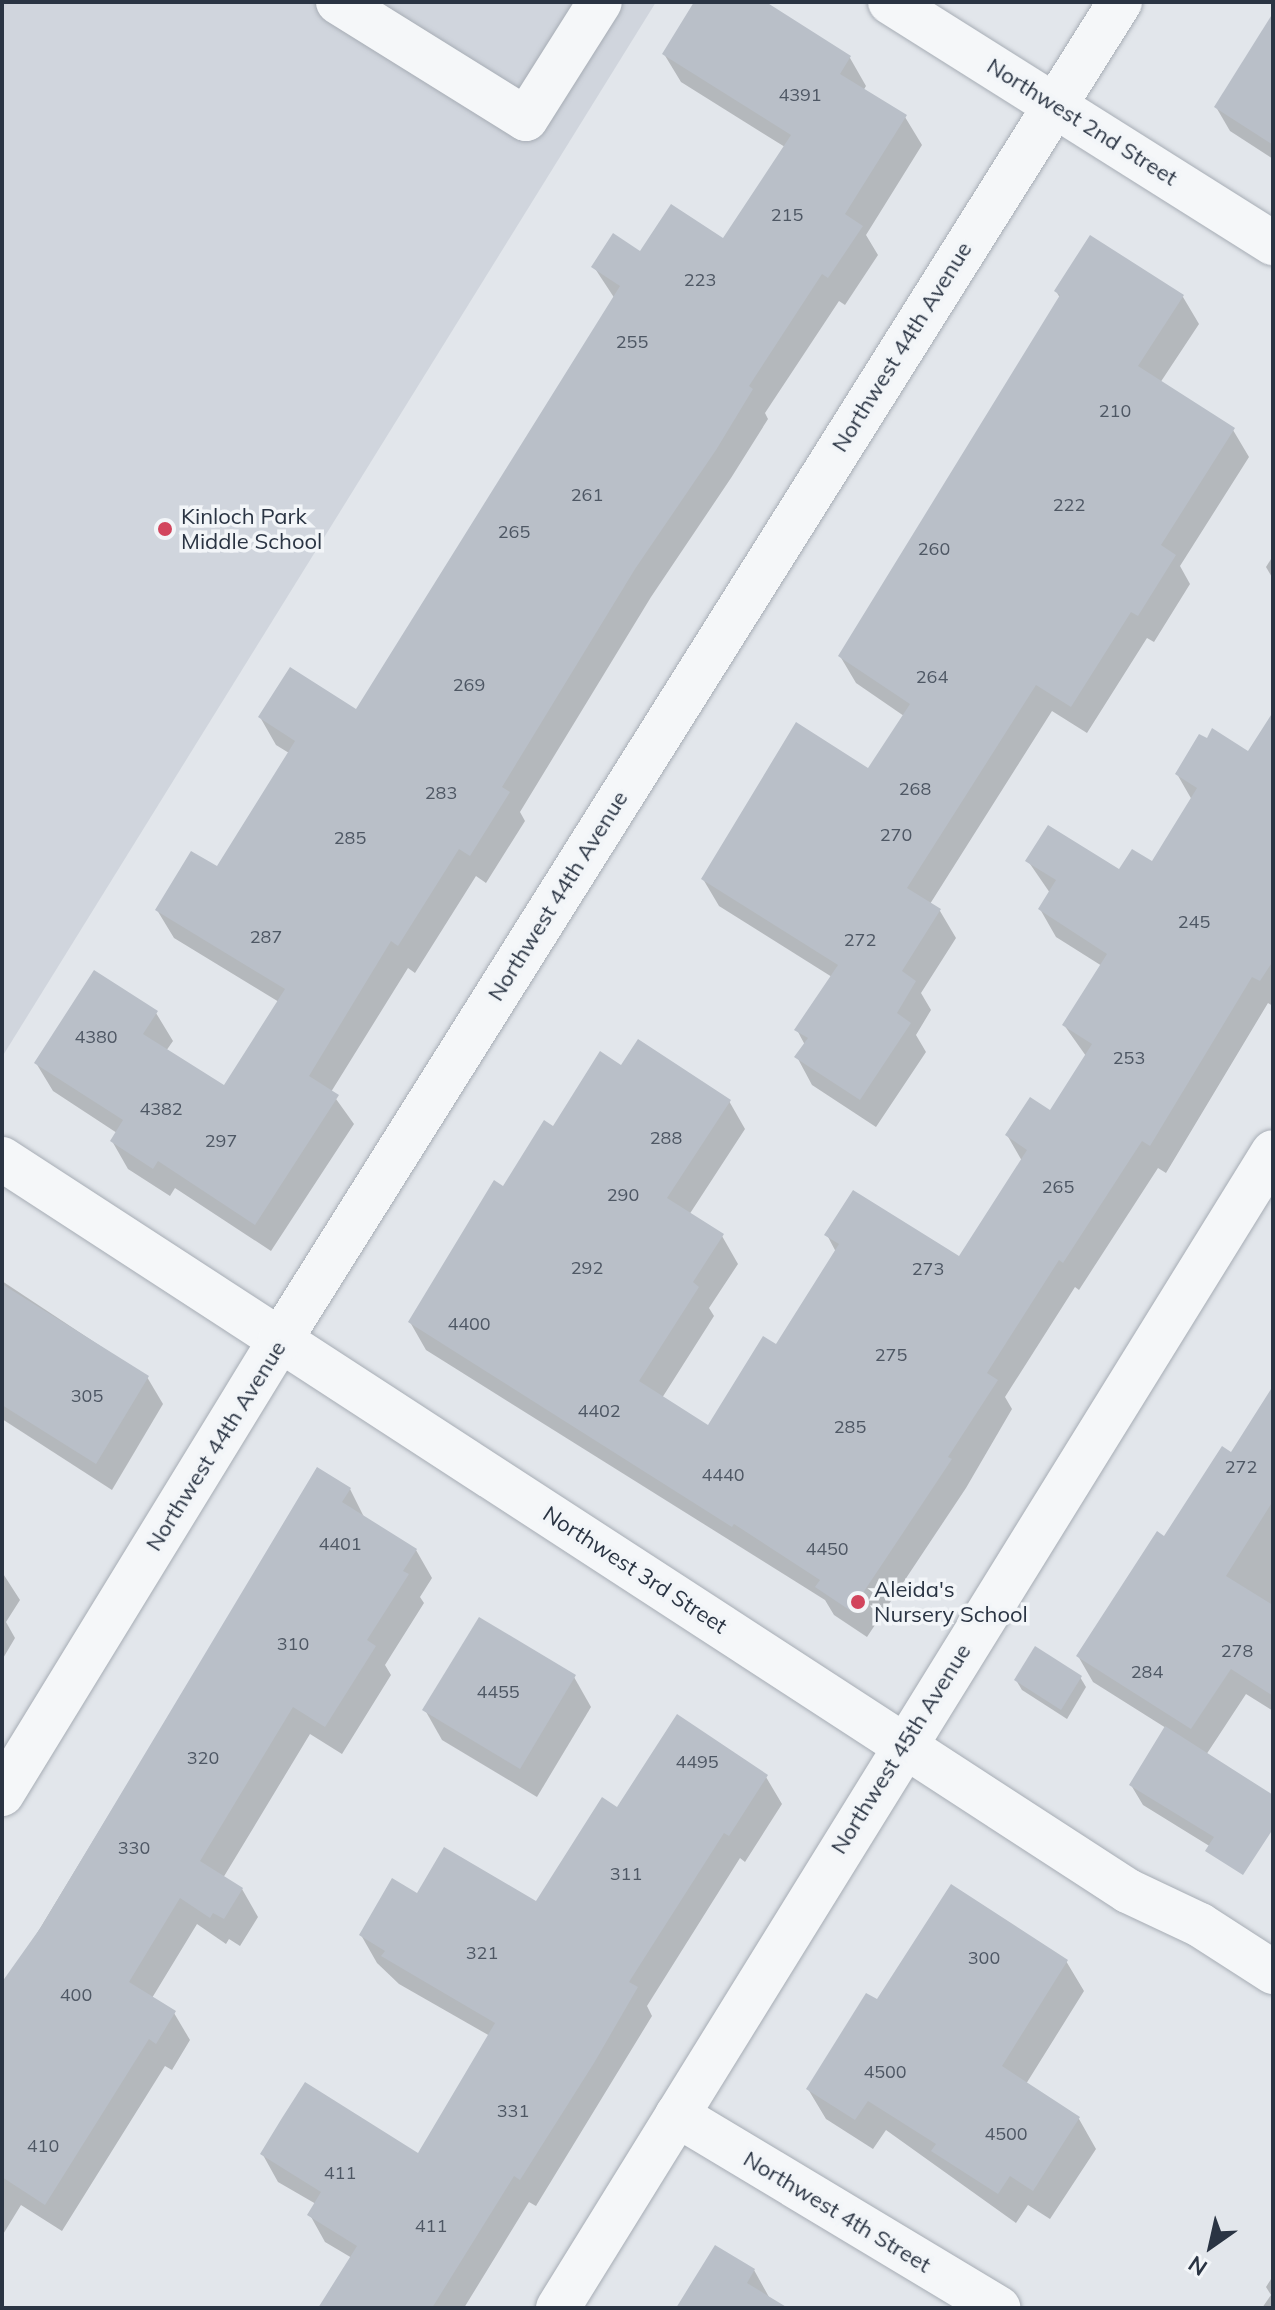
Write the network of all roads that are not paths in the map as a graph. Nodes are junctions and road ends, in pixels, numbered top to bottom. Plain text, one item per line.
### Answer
1 (338, 2) edge
2 (600, 2) edge
3 (890, 2) edge
4 (1120, 2) edge
5 (1055, 104) junction
6 (1273, 243) edge
7 (1273, 1152) edge
8 (2, 1159) edge
9 (280, 1340) junction
10 (903, 1744) junction
11 (2, 1794) edge
12 (1273, 1972) edge
13 (677, 2115) junction
14 (558, 2308) edge
15 (998, 2308) edge

1 - 2 street
3 - 5 street, Northwest 2nd Street
4 - 5 street, Northwest 44th Avenue
5 - 6 street, Northwest 2nd Street
5 - 9 street, Northwest 44th Avenue
7 - 10 street, Northwest 45th Avenue
8 - 9 street, Northwest 3rd Street
9 - 10 street, Northwest 3rd Street
9 - 11 street, Northwest 44th Avenue
10 - 12 street, Northwest 3rd Street
10 - 13 street, Northwest 45th Avenue
13 - 14 street, Northwest 45th Avenue
13 - 15 street, Northwest 4th Street

